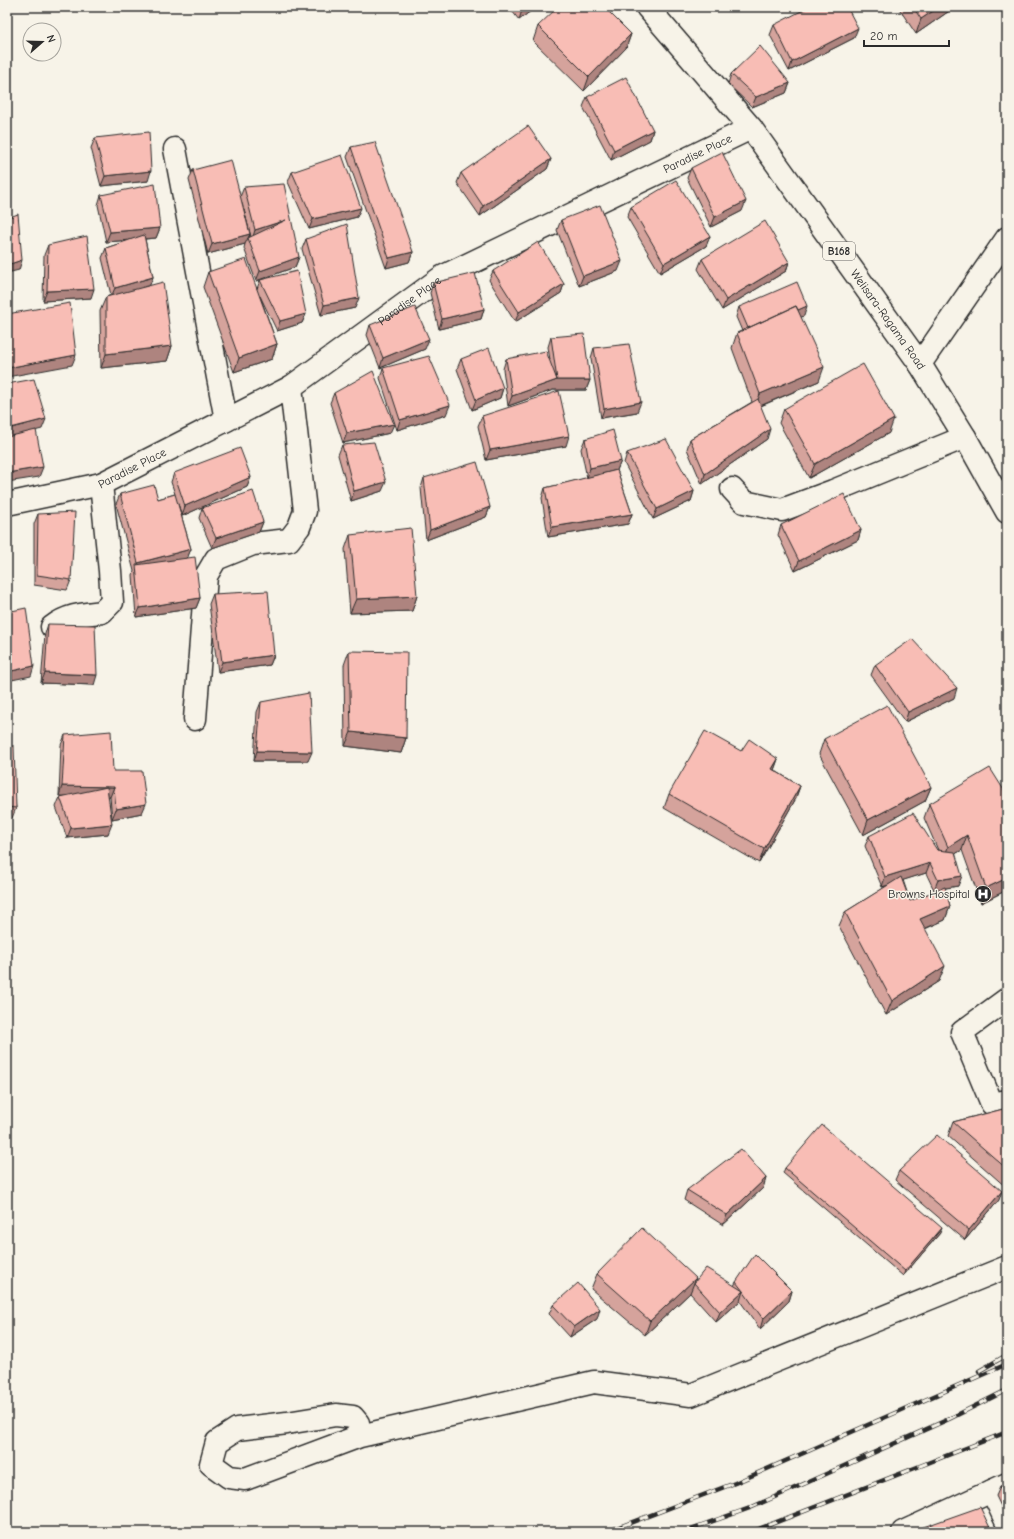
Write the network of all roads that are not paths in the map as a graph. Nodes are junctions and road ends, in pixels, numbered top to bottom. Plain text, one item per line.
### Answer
1 (647, 7) edge
2 (751, 128) junction
3 (175, 149) dead end
4 (1007, 238) edge
5 (920, 364) junction
6 (291, 387) junction
7 (226, 420) junction
8 (965, 436) junction
9 (101, 484) junction
10 (732, 489) dead end
11 (7, 504) edge
12 (1007, 512) edge
13 (52, 627) edge
14 (195, 719) dead end
15 (1007, 999) edge
16 (1007, 1101) edge
17 (1007, 1267) edge
18 (360, 1436) junction
19 (999, 1488) edge
20 (1007, 1523) edge
21 (903, 1532) edge

1 - 2 street, Welisara-Ragama Road / B168
2 - 5 street, Welisara-Ragama Road / B168
2 - 6 street, Paradise Place
3 - 7 street
4 - 5 street
5 - 8 street, Welisara-Ragama Road / B168
6 - 7 street, Paradise Place
6 - 14 street
7 - 9 street, Paradise Place
8 - 10 street
8 - 12 street, Welisara-Ragama Road / B168
9 - 11 street, Paradise Place
9 - 13 street
15 - 16 street
17 - 18 street
18 - 18 street
19 - 20 street
19 - 21 street

